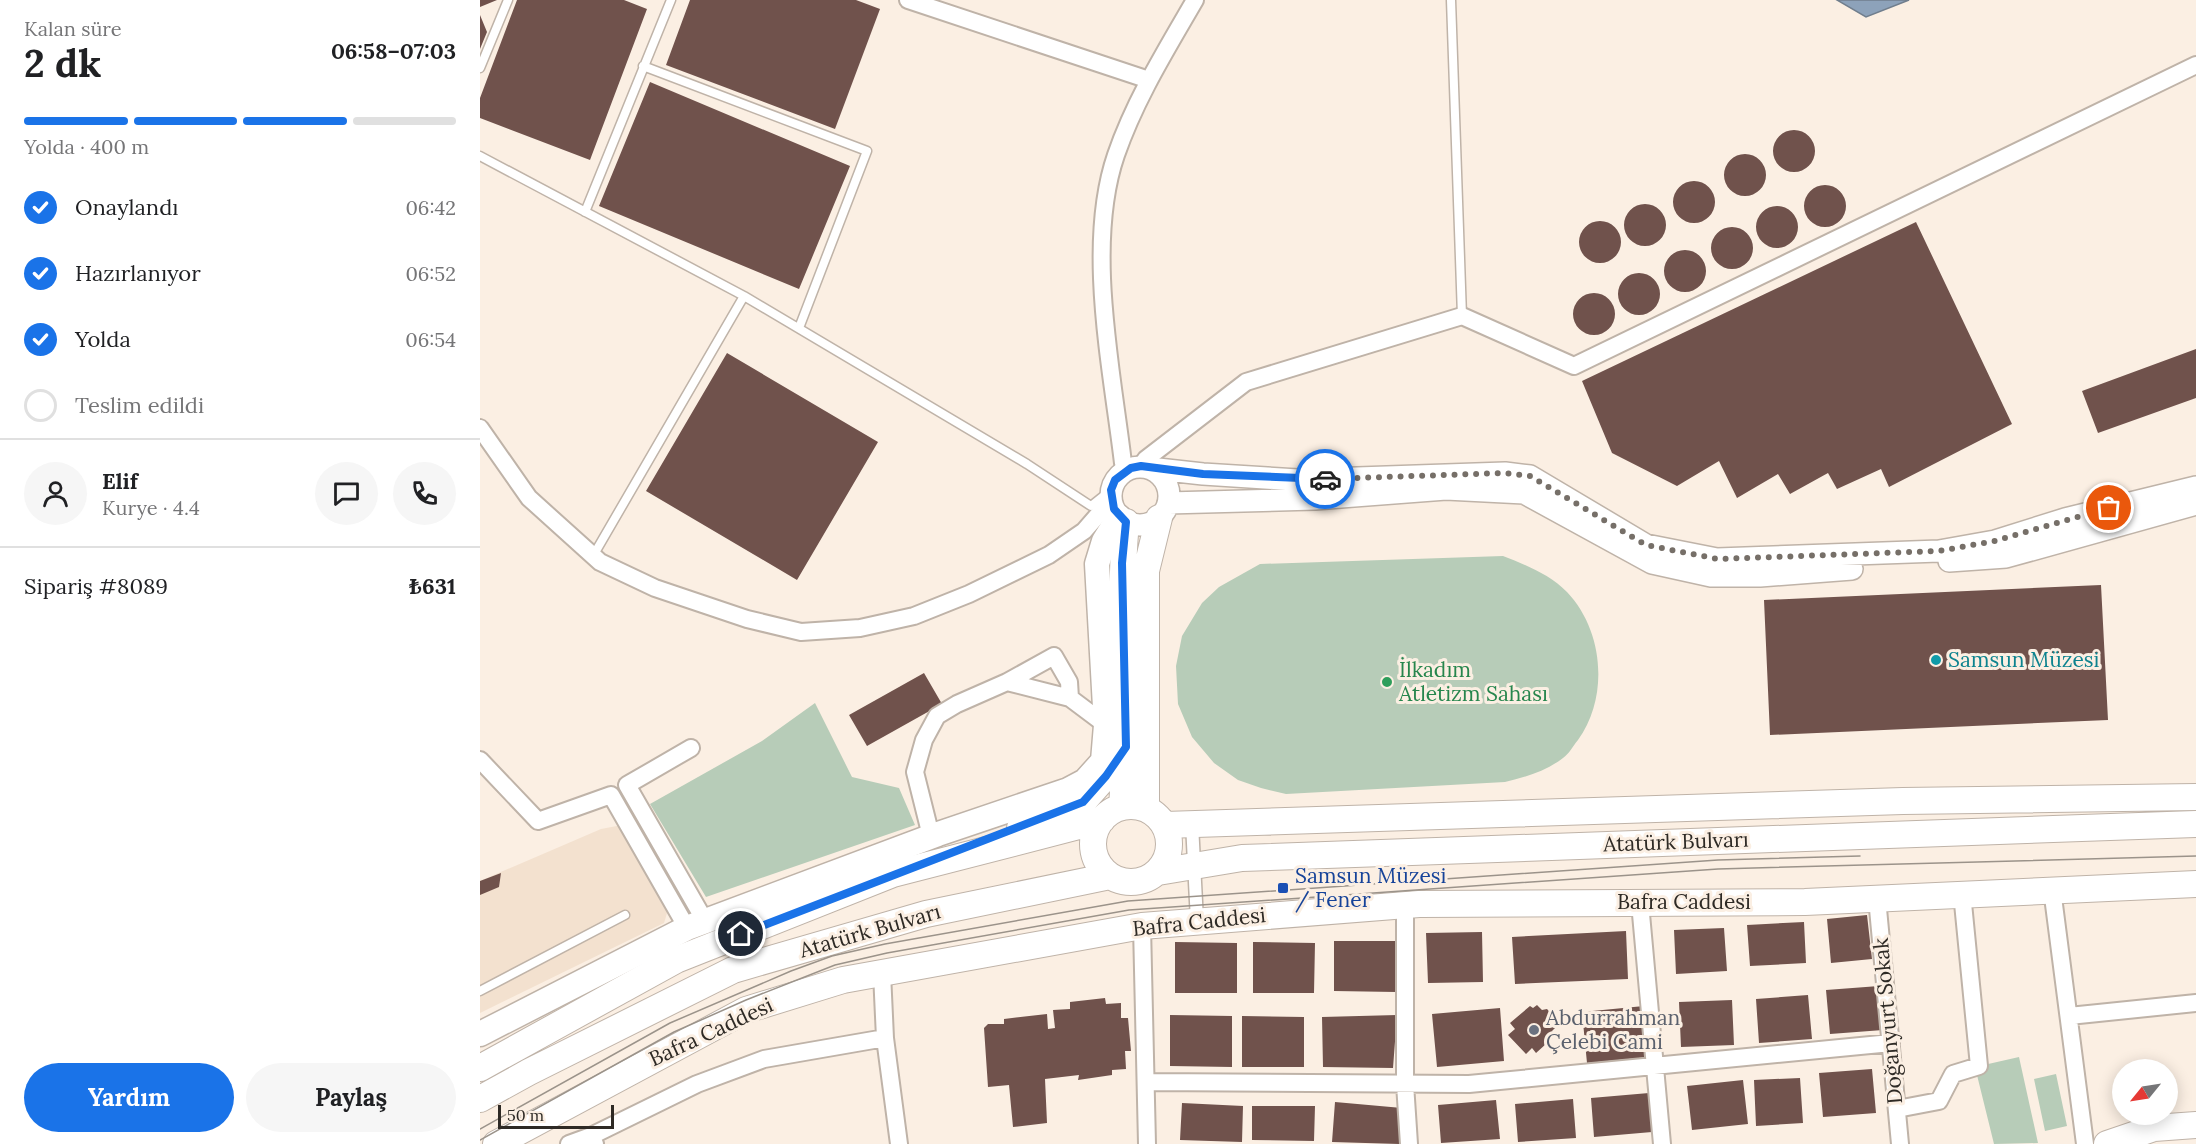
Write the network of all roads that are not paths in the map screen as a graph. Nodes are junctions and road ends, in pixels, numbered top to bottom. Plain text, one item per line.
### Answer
1 (508, 0) edge
2 (671, 0) edge
3 (908, 0) edge
4 (1196, 0) edge
5 (1451, 0) edge
6 (2196, 65) edge
7 (643, 66) junction
8 (480, 68) edge
9 (1149, 80) junction
10 (480, 156) edge
11 (585, 212) junction
12 (744, 296) junction
13 (1462, 316) junction
14 (799, 328) junction
15 (480, 428) edge
16 (1140, 467) junction
17 (2196, 487) edge
18 (2196, 504) edge
19 (1117, 507) junction
20 (1164, 511) junction
21 (592, 556) junction
22 (1007, 682) junction
23 (1070, 698) junction
24 (1106, 725) junction
25 (1126, 747) junction
26 (691, 748) dead end
27 (480, 760) edge
28 (627, 784) junction
29 (610, 795) junction
30 (2196, 797) edge
31 (1134, 815) junction
32 (1192, 824) junction
33 (2196, 824) edge
34 (938, 834) junction
35 (1194, 866) junction
36 (1158, 872) junction
37 (893, 874) junction
38 (1110, 876) junction
39 (2196, 884) edge
40 (2052, 889) junction
41 (1962, 893) junction
42 (1877, 898) junction
43 (1640, 903) junction
44 (1405, 905) junction
45 (625, 915) dead end
46 (1197, 921) junction
47 (696, 924) junction
48 (1142, 926) junction
49 (882, 973) junction
50 (480, 991) edge
51 (2196, 1003) edge
52 (2069, 1016) junction
53 (480, 1034) edge
54 (885, 1038) junction
55 (1891, 1043) junction
56 (1656, 1067) junction
57 (480, 1068) edge
58 (1146, 1082) junction
59 (1405, 1084) junction
60 (480, 1099) edge
61 (1897, 1109) junction
62 (2196, 1125) edge
63 (2196, 1137) edge
64 (593, 1140) edge
65 (496, 1144) edge
66 (569, 1144) edge
67 (899, 1144) edge
68 (1148, 1144) edge
69 (1409, 1144) edge
70 (1662, 1144) edge
71 (1900, 1144) edge
72 (2085, 1144) edge
73 (2107, 1144) edge
74 (2140, 1144) edge

1 - 8 lane
2 - 7 lane
3 - 9 street
4 - 9 street
5 - 13 lane
6 - 13 street
7 - 11 lane
7 - 14 lane
9 - 16 street
10 - 11 lane
11 - 12 lane
12 - 14 lane
12 - 21 lane
13 - 16 street
14 - 19 lane
15 - 21 street
16 - 17 street
16 - 19 street
16 - 20 street
18 - 20 street
19 - 20 street
19 - 21 street
19 - 24 main road
19 - 25 main road
20 - 31 main road
22 - 23 street
22 - 23 street
22 - 34 street
23 - 24 street
24 - 34 main road
25 - 31 main road
25 - 37 main road
26 - 28 street
27 - 29 street
28 - 29 street
28 - 47 street
29 - 47 street
30 - 32 main road, Atatürk Bulvarı
31 - 32 main road, Atatürk Bulvarı
31 - 36 main road
31 - 37 main road, Atatürk Bulvarı
31 - 38 main road
32 - 35 street
33 - 35 main road, Atatürk Bulvarı
34 - 47 main road
35 - 36 main road, Atatürk Bulvarı
35 - 46 street
36 - 38 main road, Atatürk Bulvarı
37 - 57 main road, Atatürk Bulvarı
38 - 60 main road, Atatürk Bulvarı
39 - 40 main road, Bafra Caddesi
40 - 41 main road, Bafra Caddesi
40 - 52 street
41 - 42 main road, Bafra Caddesi
41 - 61 street
42 - 43 main road, Bafra Caddesi
42 - 55 street, Doğanyurt Sokak
43 - 44 main road, Bafra Caddesi
43 - 56 street
44 - 46 main road, Bafra Caddesi
44 - 59 street
45 - 50 lane
46 - 48 main road, Bafra Caddesi
47 - 53 main road
48 - 49 main road, Bafra Caddesi
48 - 58 street
49 - 54 street
49 - 65 main road, Bafra Caddesi
51 - 52 street
52 - 72 street
54 - 64 street
54 - 67 street
55 - 56 street
55 - 61 street, Doğanyurt Sokak
56 - 59 street
56 - 70 street
58 - 59 street
58 - 68 street
59 - 69 street
61 - 71 street, Doğanyurt Sokak
62 - 73 main road
63 - 74 main road
64 - 66 street

